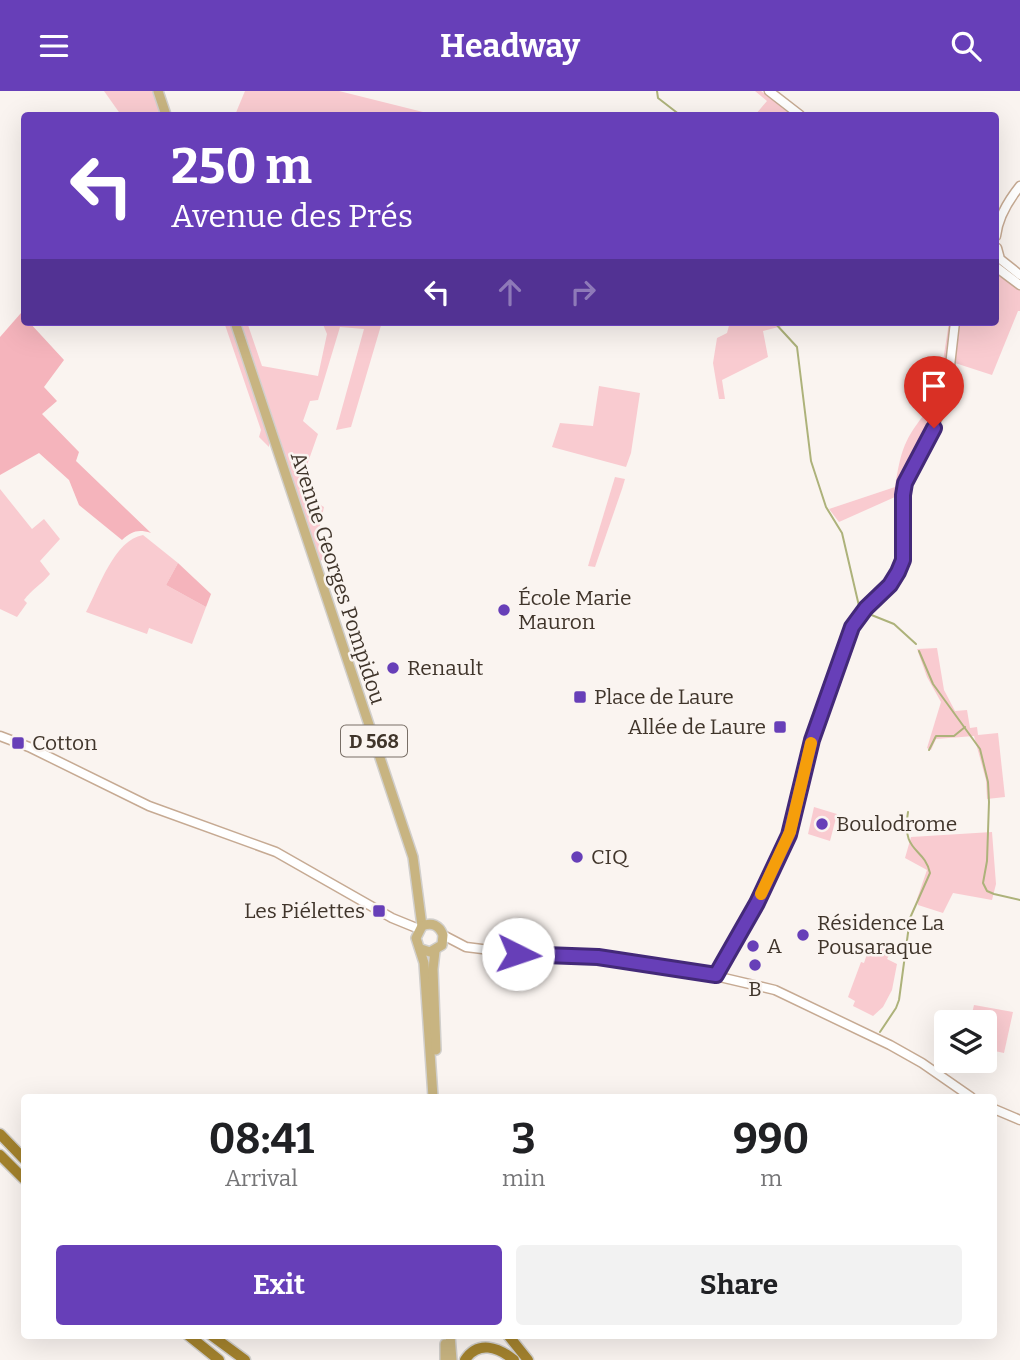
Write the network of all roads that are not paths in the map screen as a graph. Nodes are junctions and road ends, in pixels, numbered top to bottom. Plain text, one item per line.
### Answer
1 (158, 91) edge
2 (769, 91) edge
3 (165, 112) edge
4 (796, 112) edge
5 (1020, 186) edge
6 (1010, 198) junction
7 (999, 210) edge
8 (999, 221) edge
9 (999, 256) edge
10 (999, 269) edge
11 (1020, 275) edge
12 (1020, 285) edge
13 (236, 326) edge
14 (955, 326) edge
15 (0, 736) edge
16 (392, 918) junction
17 (424, 926) junction
18 (443, 935) junction
19 (419, 946) junction
20 (466, 947) junction
21 (437, 949) junction
22 (716, 975) junction
23 (433, 1094) edge
24 (439, 1094) edge
25 (967, 1094) edge
26 (997, 1110) edge
27 (1020, 1120) edge
28 (0, 1134) edge
29 (0, 1155) edge
30 (21, 1156) edge
31 (21, 1176) edge
32 (186, 1339) edge
33 (193, 1339) edge
34 (216, 1339) edge
35 (444, 1339) edge
36 (450, 1339) edge
37 (511, 1339) edge
38 (211, 1360) edge
39 (219, 1360) edge
40 (245, 1360) edge
41 (445, 1360) edge
42 (452, 1360) edge
43 (464, 1360) edge
44 (514, 1360) edge
45 (527, 1360) edge

1 - 3 main road
2 - 4 street
5 - 6 street
6 - 7 street
6 - 8 street
9 - 11 street
10 - 12 street
13 - 17 main road, Avenue Georges Pompidou / D 568
14 - 22 street
15 - 16 street
16 - 17 street
16 - 19 street
17 - 18 main road
17 - 19 main road
18 - 20 street
18 - 21 main road
19 - 21 main road
19 - 23 main road
20 - 21 street
20 - 22 street
21 - 24 main road
22 - 25 street
26 - 27 street
28 - 30 highway
29 - 31 highway
32 - 38 highway
33 - 39 highway
34 - 40 highway
35 - 41 main road
36 - 42 main road
37 - 45 highway
43 - 44 highway

